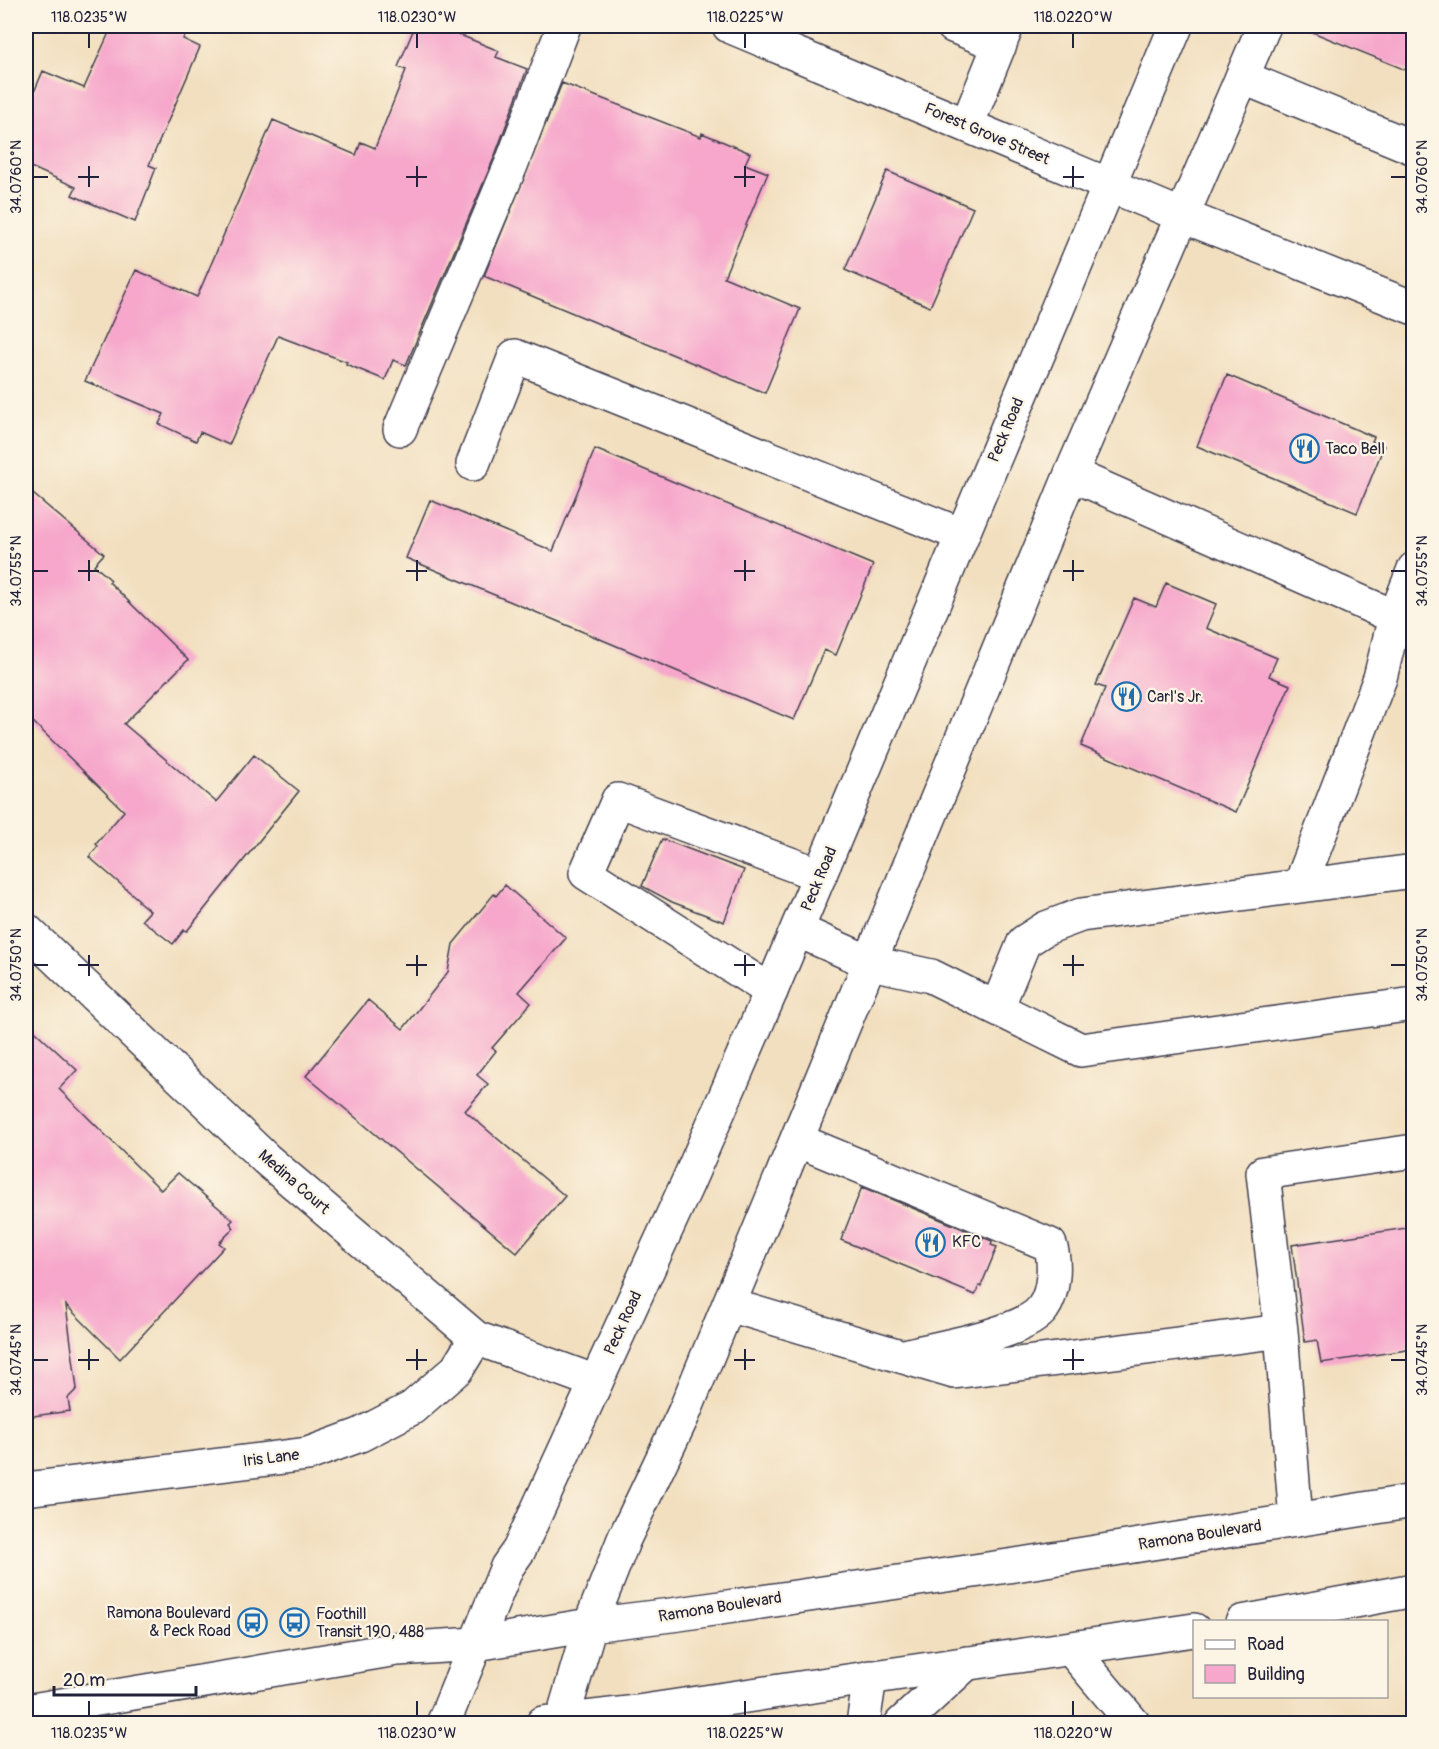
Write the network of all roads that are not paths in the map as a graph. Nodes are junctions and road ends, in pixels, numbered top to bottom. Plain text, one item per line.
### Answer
1 (564, 26) edge
2 (729, 26) edge
3 (953, 26) edge
4 (1176, 26) edge
5 (1264, 26) edge
6 (1004, 35) edge
7 (1242, 77) junction
8 (967, 125) junction
9 (1413, 148) edge
10 (1108, 184) junction
11 (1183, 216) junction
12 (1413, 308) edge
13 (400, 429) dead end
14 (472, 464) dead end
15 (1071, 474) junction
16 (962, 536) junction
17 (1413, 569) edge
18 (1404, 621) edge
19 (1413, 871) edge
20 (820, 875) junction
21 (1300, 886) junction
22 (797, 930) junction
23 (30, 945) edge
24 (871, 963) junction
25 (771, 991) junction
26 (1413, 1004) edge
27 (997, 1008) junction
28 (797, 1140) junction
29 (1413, 1151) edge
30 (729, 1305) junction
31 (1281, 1331) junction
32 (476, 1338) junction
33 (902, 1356) junction
34 (596, 1382) junction
35 (26, 1489) edge
36 (1413, 1501) edge
37 (1296, 1520) junction
38 (1413, 1590) edge
39 (1253, 1620) edge
40 (590, 1625) junction
41 (1193, 1630) edge
42 (476, 1644) junction
43 (1071, 1649) junction
44 (968, 1663) junction
45 (870, 1677) junction
46 (26, 1711) edge
47 (555, 1723) edge
48 (443, 1724) edge
49 (863, 1724) edge
50 (901, 1724) edge
51 (1134, 1724) edge

1 - 13 main road
2 - 8 main road, Forest Grove Street
3 - 6 main road
4 - 10 main road, Peck Road
5 - 7 main road
6 - 8 main road
7 - 9 main road
7 - 11 main road
8 - 10 main road, Forest Grove Street
10 - 11 main road, Forest Grove Street
10 - 16 main road, Peck Road
11 - 12 main road, Forest Grove Street
11 - 15 main road
14 - 16 main road
15 - 18 main road
15 - 24 main road
16 - 20 main road, Peck Road
17 - 18 main road
18 - 21 main road
19 - 21 main road
20 - 22 main road, Peck Road
20 - 25 main road
21 - 27 main road
22 - 24 main road
22 - 25 main road, Peck Road
23 - 32 main road, Medina Court
24 - 27 main road
24 - 28 main road
25 - 34 main road, Peck Road
26 - 27 main road
28 - 30 main road
28 - 33 main road
29 - 31 main road
30 - 33 main road
30 - 40 main road
31 - 33 main road
31 - 37 main road
32 - 34 main road, Medina Court
32 - 35 main road, Iris Lane
34 - 42 main road, Peck Road
36 - 37 main road, Ramona Boulevard
37 - 40 main road, Ramona Boulevard
38 - 39 main road
40 - 42 main road, Ramona Boulevard
40 - 47 main road
41 - 43 main road
42 - 46 main road, Ramona Boulevard
42 - 48 main road, Peck Road
43 - 44 main road
43 - 51 main road
44 - 45 main road
44 - 50 main road
45 - 47 main road
45 - 49 main road

